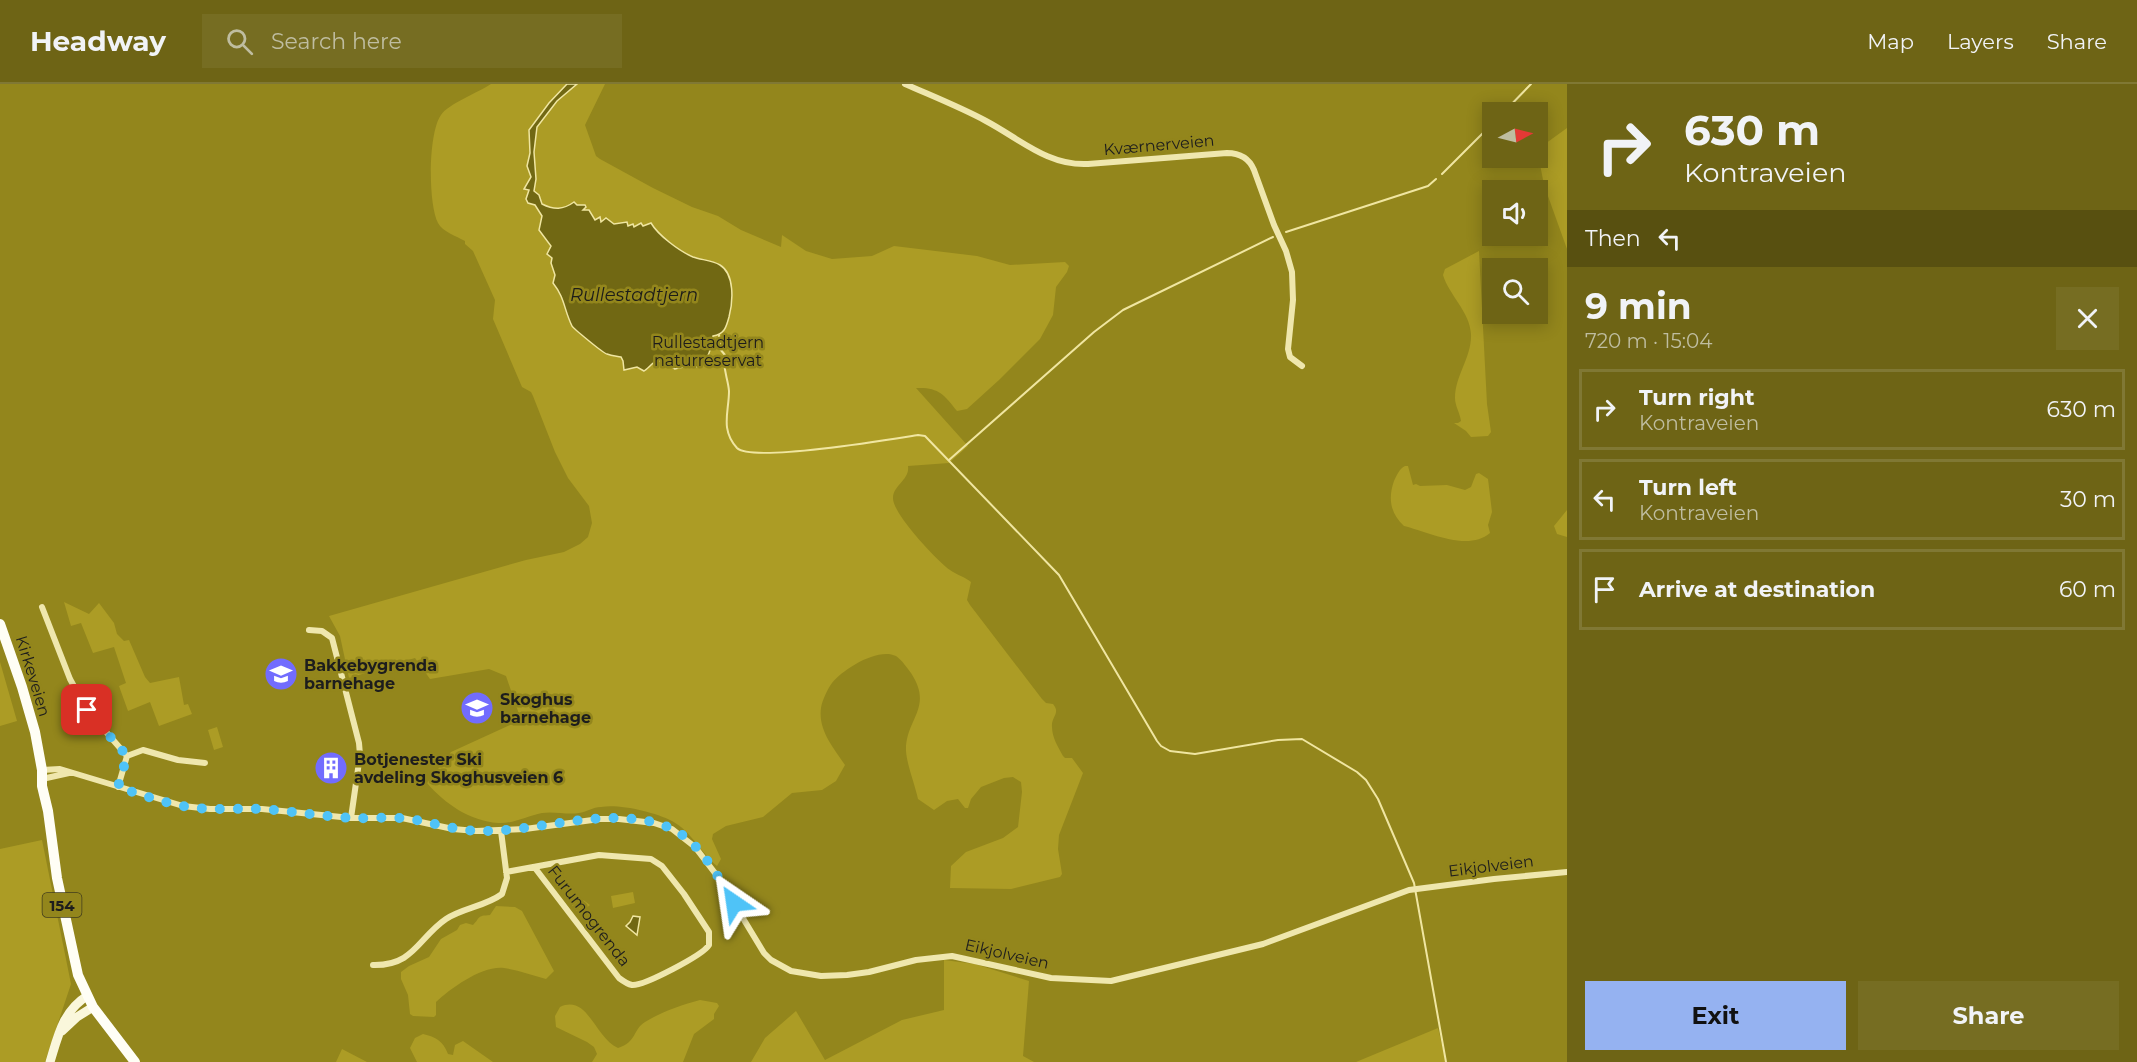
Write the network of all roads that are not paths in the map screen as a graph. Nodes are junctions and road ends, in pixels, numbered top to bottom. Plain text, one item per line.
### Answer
1 (905, 84) edge
2 (1302, 366) dead end
3 (42, 607) dead end
4 (0, 624) edge
5 (309, 630) dead end
6 (127, 756) junction
7 (205, 763) dead end
8 (43, 775) junction
9 (118, 787) junction
10 (351, 818) junction
11 (501, 831) junction
12 (535, 868) junction
13 (506, 872) junction
14 (1567, 872) edge
15 (373, 965) dead end
16 (87, 996) junction
17 (93, 1007) junction
18 (60, 1032) junction
19 (50, 1062) edge
20 (135, 1062) edge

1 - 2 street, Kværnerveien
3 - 6 street
4 - 8 main road, Kirkeveien / 154
5 - 10 street
6 - 7 street
6 - 9 street
8 - 9 street, Eikjolveien
8 - 16 main road, Kirkeveien / 154
9 - 10 street, Eikjolveien
10 - 11 street, Eikjolveien
11 - 13 street
11 - 14 street, Eikjolveien
12 - 12 street, Furumogrenda
12 - 13 street, Furumogrenda
13 - 15 street
16 - 17 main road, 154
16 - 18 main road
17 - 18 main road
17 - 20 main road, 154
18 - 19 main road

